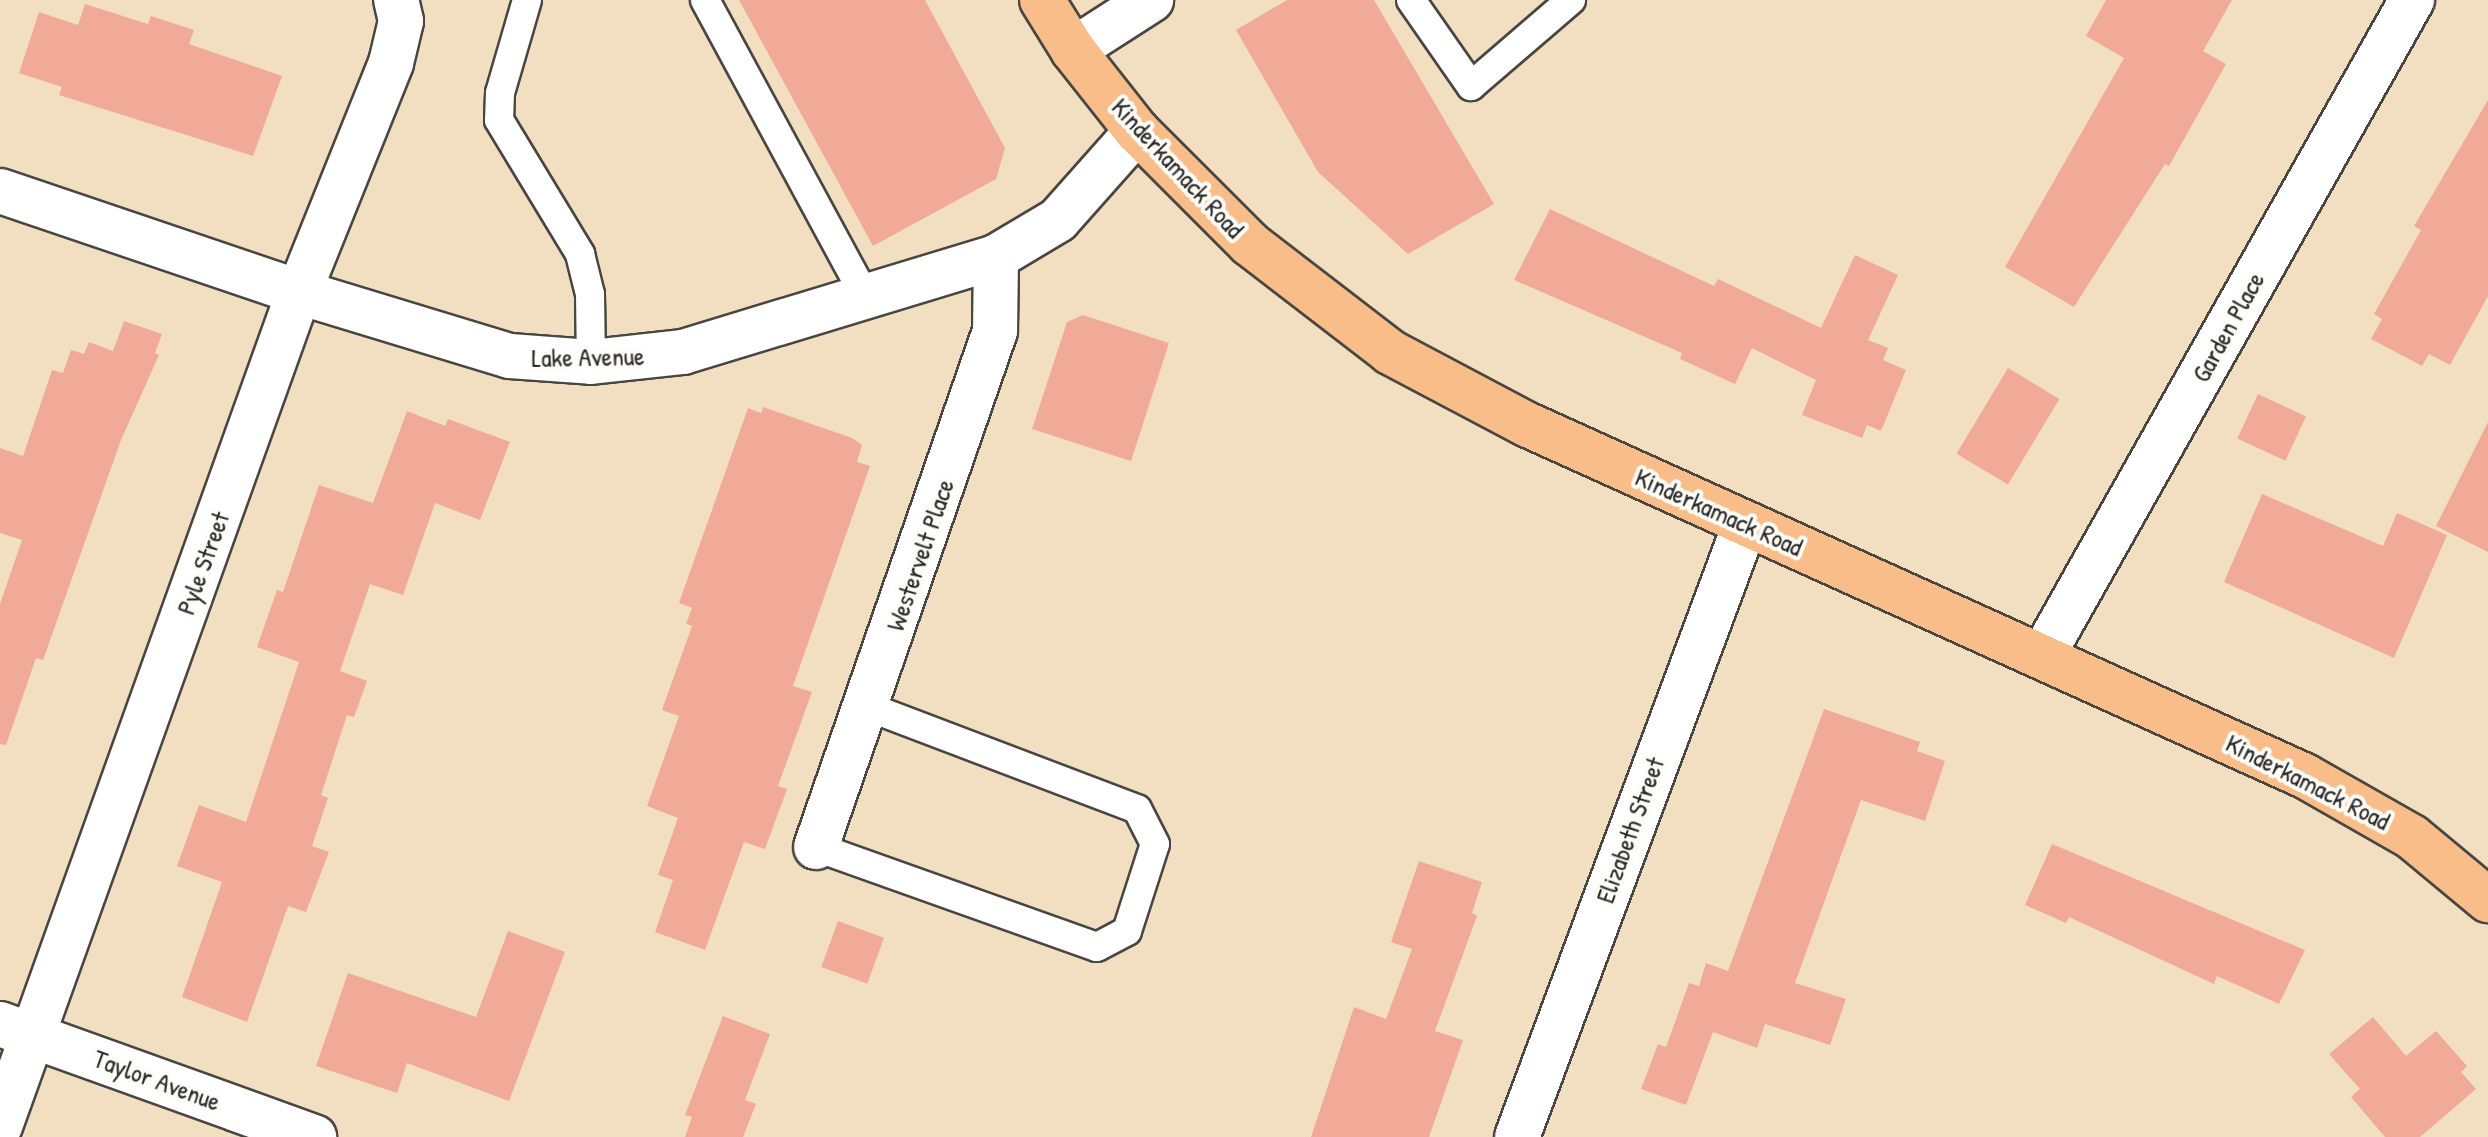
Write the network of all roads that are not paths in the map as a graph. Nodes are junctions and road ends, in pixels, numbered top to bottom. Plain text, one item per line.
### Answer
1 (396, 0) edge
2 (527, 0) edge
3 (705, 0) edge
4 (1042, 0) edge
5 (1151, 0) edge
6 (1411, 0) edge
7 (1571, 0) edge
8 (2412, 0) edge
9 (1073, 50) junction
10 (1137, 131) junction
11 (0, 191) edge
12 (996, 257) junction
13 (299, 292) junction
14 (867, 300) junction
15 (591, 362) junction
16 (1745, 525) junction
17 (2044, 653) junction
18 (866, 706) junction
19 (816, 847) joint
20 (2488, 900) edge
21 (17, 1030) edge
22 (0, 1126) edge
23 (314, 1137) edge
24 (1517, 1137) edge

1 - 13 street, Pyle Street
2 - 15 lane
3 - 14 lane
4 - 9 main road, Kinderkamack Road
5 - 9 street
6 - 7 lane
8 - 17 street, Garden Place
9 - 10 main road, Kinderkamack Road
10 - 12 street, Lake Avenue
10 - 16 main road, Kinderkamack Road
11 - 13 street, Lake Avenue
12 - 14 street, Lake Avenue
12 - 18 street, Westervelt Place
13 - 15 street, Lake Avenue
13 - 21 street, Pyle Street
14 - 15 street, Lake Avenue
16 - 17 main road, Kinderkamack Road
16 - 24 street, Elizabeth Street
17 - 20 main road, Kinderkamack Road
18 - 19 street, Westervelt Place
18 - 19 lane
21 - 22 street, Pyle Street
21 - 23 street, Taylor Avenue

